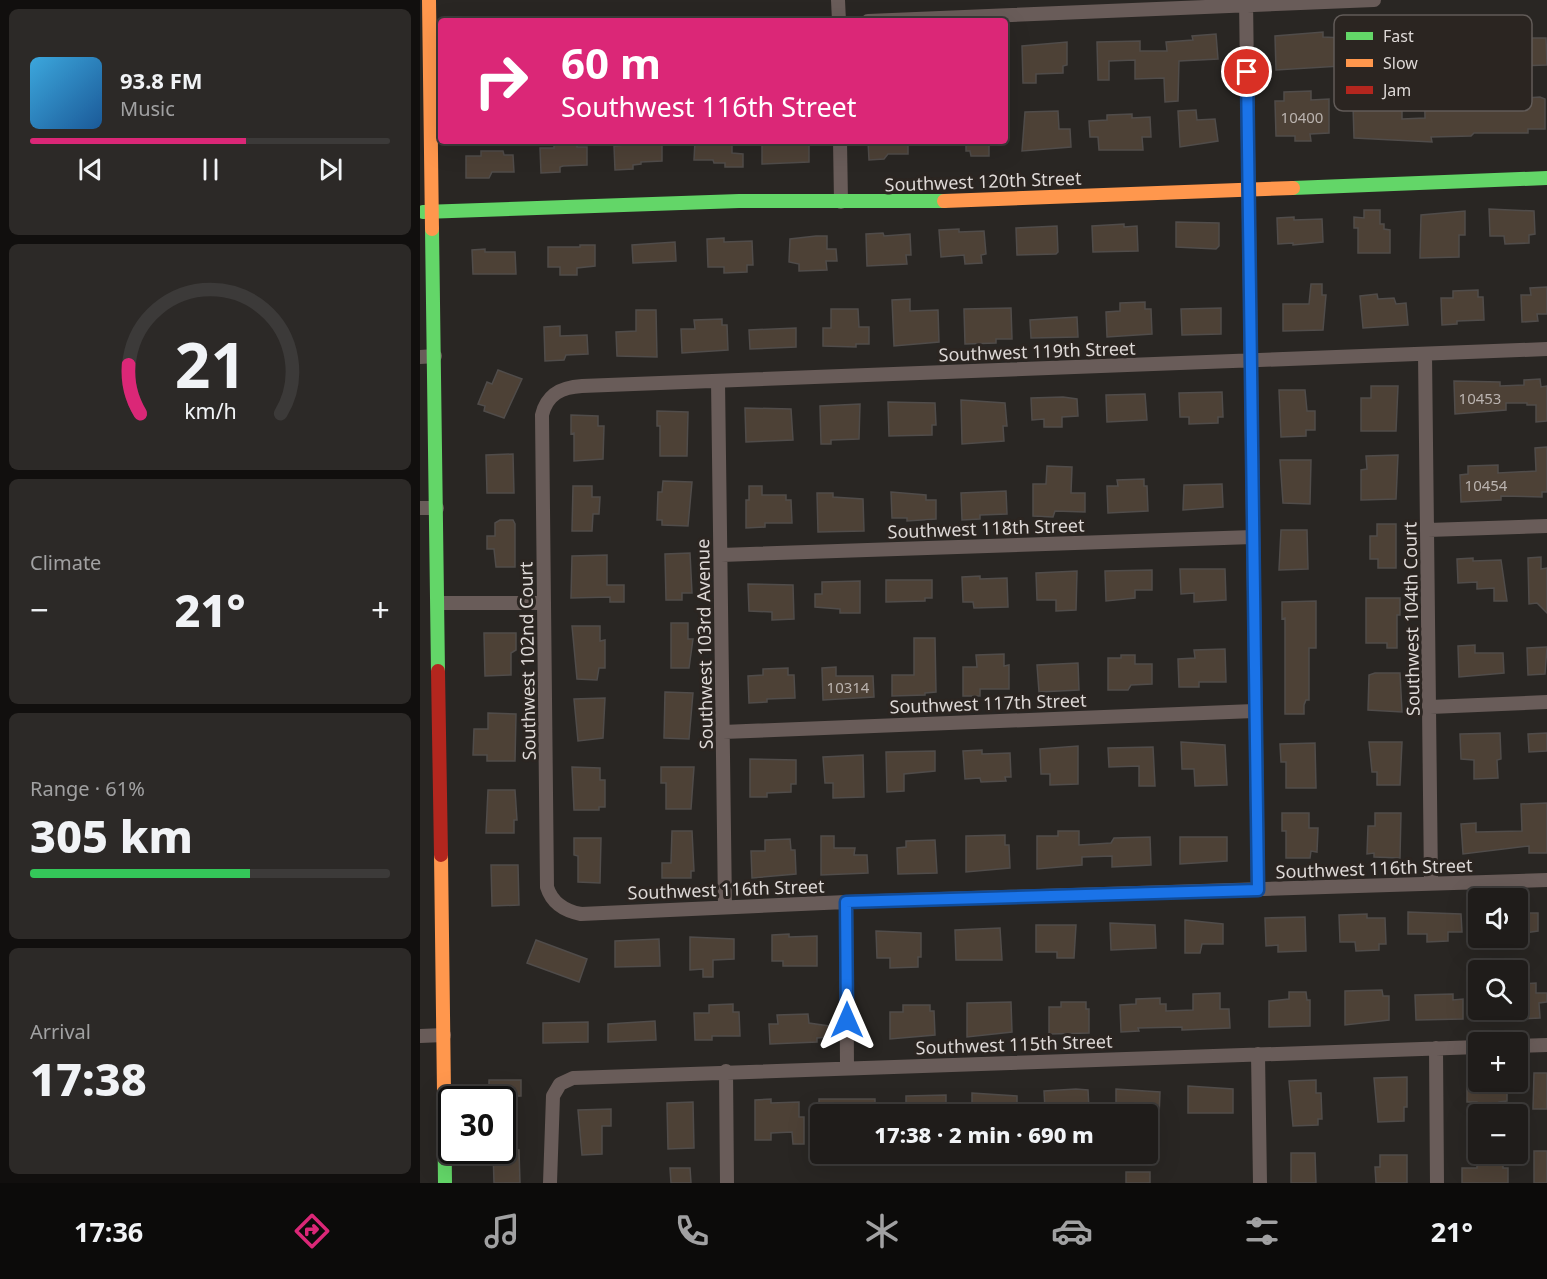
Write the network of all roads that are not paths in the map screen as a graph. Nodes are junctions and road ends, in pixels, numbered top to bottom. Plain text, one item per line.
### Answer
1 (429, 0) edge
2 (838, 0) edge
3 (1374, 0) edge
4 (1246, 2) edge
5 (839, 18) edge
6 (928, 18) edge
7 (435, 37) edge
8 (840, 144) edge
9 (1547, 178) edge
10 (1248, 190) junction
11 (841, 202) junction
12 (427, 212) edge
13 (1547, 349) edge
14 (1425, 354) junction
15 (435, 356) junction
16 (420, 357) edge
17 (1251, 360) junction
18 (718, 381) junction
19 (542, 415) joint
20 (420, 508) edge
21 (437, 508) junction
22 (1547, 526) edge
23 (1428, 530) junction
24 (1253, 537) junction
25 (721, 555) junction
26 (438, 603) junction
27 (544, 603) junction
28 (1547, 702) edge
29 (1430, 707) junction
30 (1254, 711) junction
31 (723, 732) junction
32 (1547, 880) edge
33 (1431, 884) junction
34 (1258, 890) junction
35 (846, 902) junction
36 (557, 904) joint
37 (725, 907) junction
38 (444, 1035) junction
39 (420, 1036) edge
40 (1547, 1045) edge
41 (1528, 1046) edge
42 (1468, 1047) edge
43 (1436, 1048) junction
44 (1258, 1054) junction
45 (847, 1067) junction
46 (726, 1071) junction
47 (445, 1183) edge
48 (550, 1183) edge
49 (727, 1183) edge
50 (1260, 1183) edge
51 (1437, 1183) edge

1 - 7 street
2 - 5 street
3 - 4 street
4 - 6 street
4 - 10 street
7 - 12 street
8 - 11 street
9 - 10 street, Southwest 120th Street
10 - 11 street, Southwest 120th Street
10 - 17 street
11 - 12 street, Southwest 120th Street
12 - 15 street
13 - 14 street, Southwest 119th Street
14 - 17 street, Southwest 119th Street
14 - 23 street, Southwest 104th Court
15 - 16 street
15 - 21 street
17 - 18 street, Southwest 119th Street
17 - 24 street
18 - 19 street, Southwest 119th Street
18 - 25 street, Southwest 103rd Avenue
19 - 27 street, Southwest 102nd Court
20 - 21 street
21 - 26 street
22 - 23 street
23 - 29 street, Southwest 104th Court
24 - 25 street, Southwest 118th Street
24 - 30 street
25 - 31 street, Southwest 103rd Avenue
26 - 27 street
26 - 38 street
27 - 36 street, Southwest 102nd Court
28 - 29 street
29 - 33 street, Southwest 104th Court
30 - 31 street, Southwest 117th Street
30 - 34 street
31 - 37 street, Southwest 103rd Avenue
32 - 33 street, Southwest 116th Street
33 - 34 street, Southwest 116th Street
34 - 35 street, Southwest 116th Street
35 - 37 street, Southwest 116th Street
35 - 45 street
36 - 37 street, Southwest 116th Street
38 - 39 street
38 - 47 street
40 - 41 street
42 - 43 street, Southwest 115th Street
43 - 44 street, Southwest 115th Street
43 - 51 street
44 - 45 street, Southwest 115th Street
44 - 50 street
45 - 46 street, Southwest 115th Street
46 - 48 street, Southwest 115th Street
46 - 49 street

